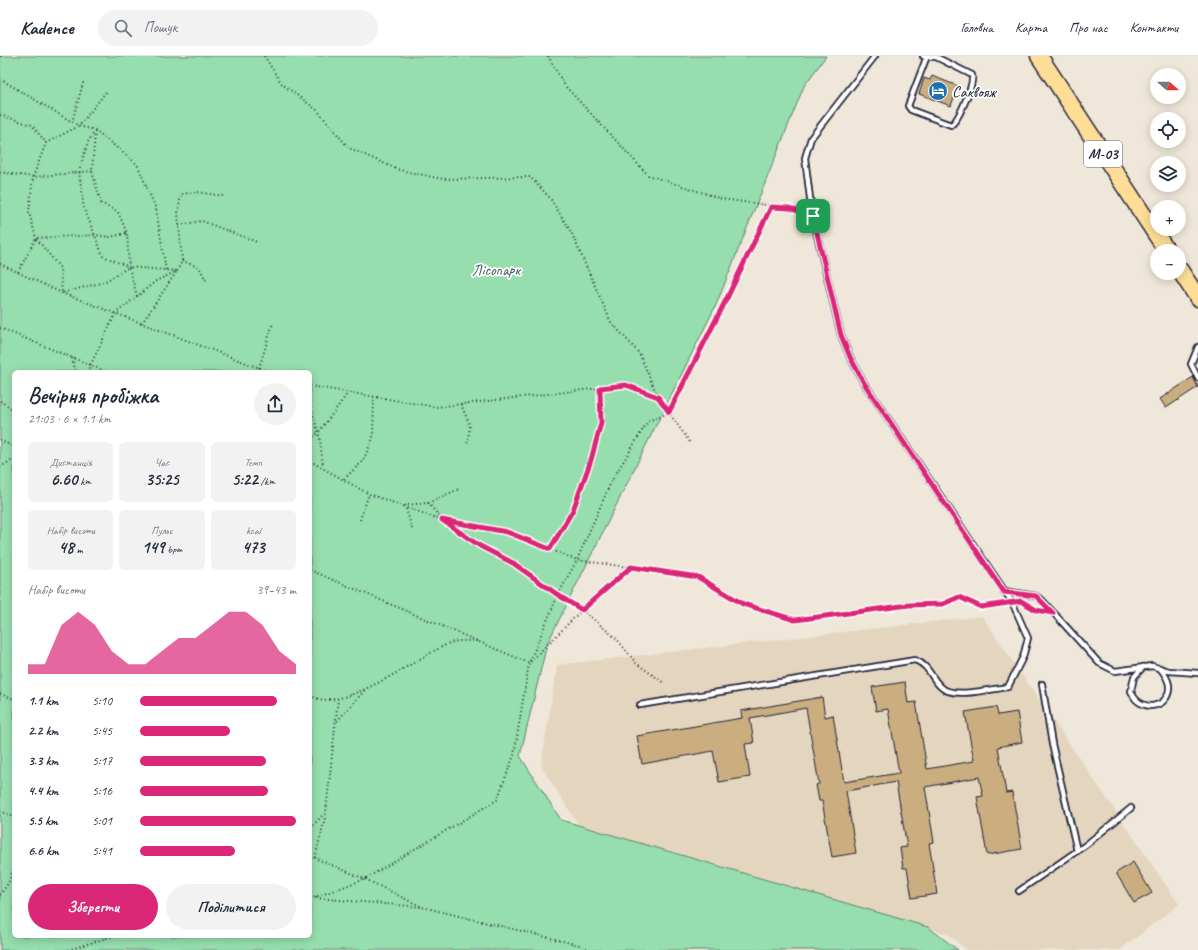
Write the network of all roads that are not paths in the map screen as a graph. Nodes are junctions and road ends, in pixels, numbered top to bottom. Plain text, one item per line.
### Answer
1 (876, 56) edge
2 (923, 56) edge
3 (927, 56) edge
4 (1039, 56) edge
5 (1162, 244) edge
6 (1186, 280) edge
7 (1198, 298) edge
8 (1198, 348) edge
9 (1198, 378) edge
10 (1004, 592) junction
11 (1143, 667) junction
12 (1160, 668) junction
13 (1198, 673) edge
14 (1042, 684) dead end
15 (640, 705) dead end
16 (1131, 808) dead end
17 (1077, 851) junction
18 (1019, 891) dead end

1 - 10 lane
2 - 3 lane
3 - 3 lane
4 - 5 highway, М-03
6 - 7 highway
8 - 9 lane
10 - 11 lane
10 - 15 lane
11 - 12 lane
11 - 12 lane
12 - 13 lane
14 - 17 lane
16 - 17 lane
17 - 18 lane

